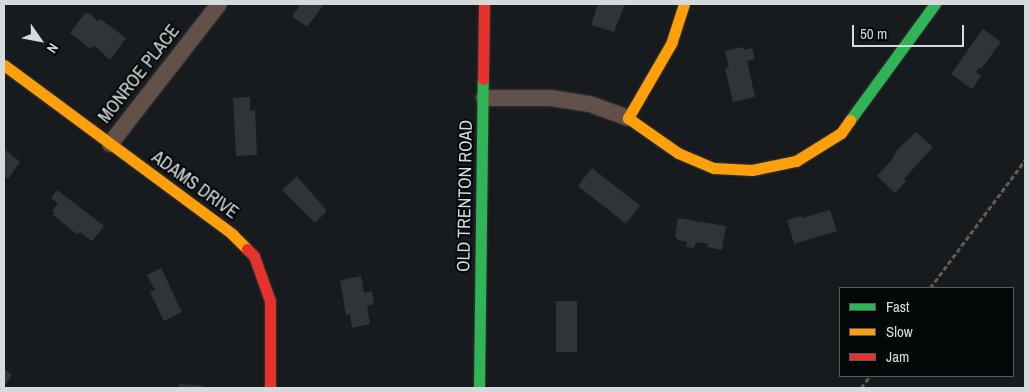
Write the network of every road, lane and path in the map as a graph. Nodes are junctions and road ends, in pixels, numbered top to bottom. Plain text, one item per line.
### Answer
1 (219, 4) edge
2 (484, 4) edge
3 (684, 4) edge
4 (935, 4) edge
5 (4, 64) edge
6 (484, 98) junction
7 (628, 118) junction
8 (110, 144) junction
9 (1025, 160) edge
10 (931, 287) edge
11 (869, 377) edge
12 (270, 388) edge
13 (479, 388) edge
14 (861, 388) edge

1 - 8 street, MONROE PLACE
2 - 6 street, OLD TRENTON ROAD
3 - 7 street
4 - 7 street
5 - 8 street, ADAMS DRIVE
6 - 7 street
6 - 13 street, OLD TRENTON ROAD
8 - 12 street, ADAMS DRIVE
9 - 10 path
11 - 14 path

